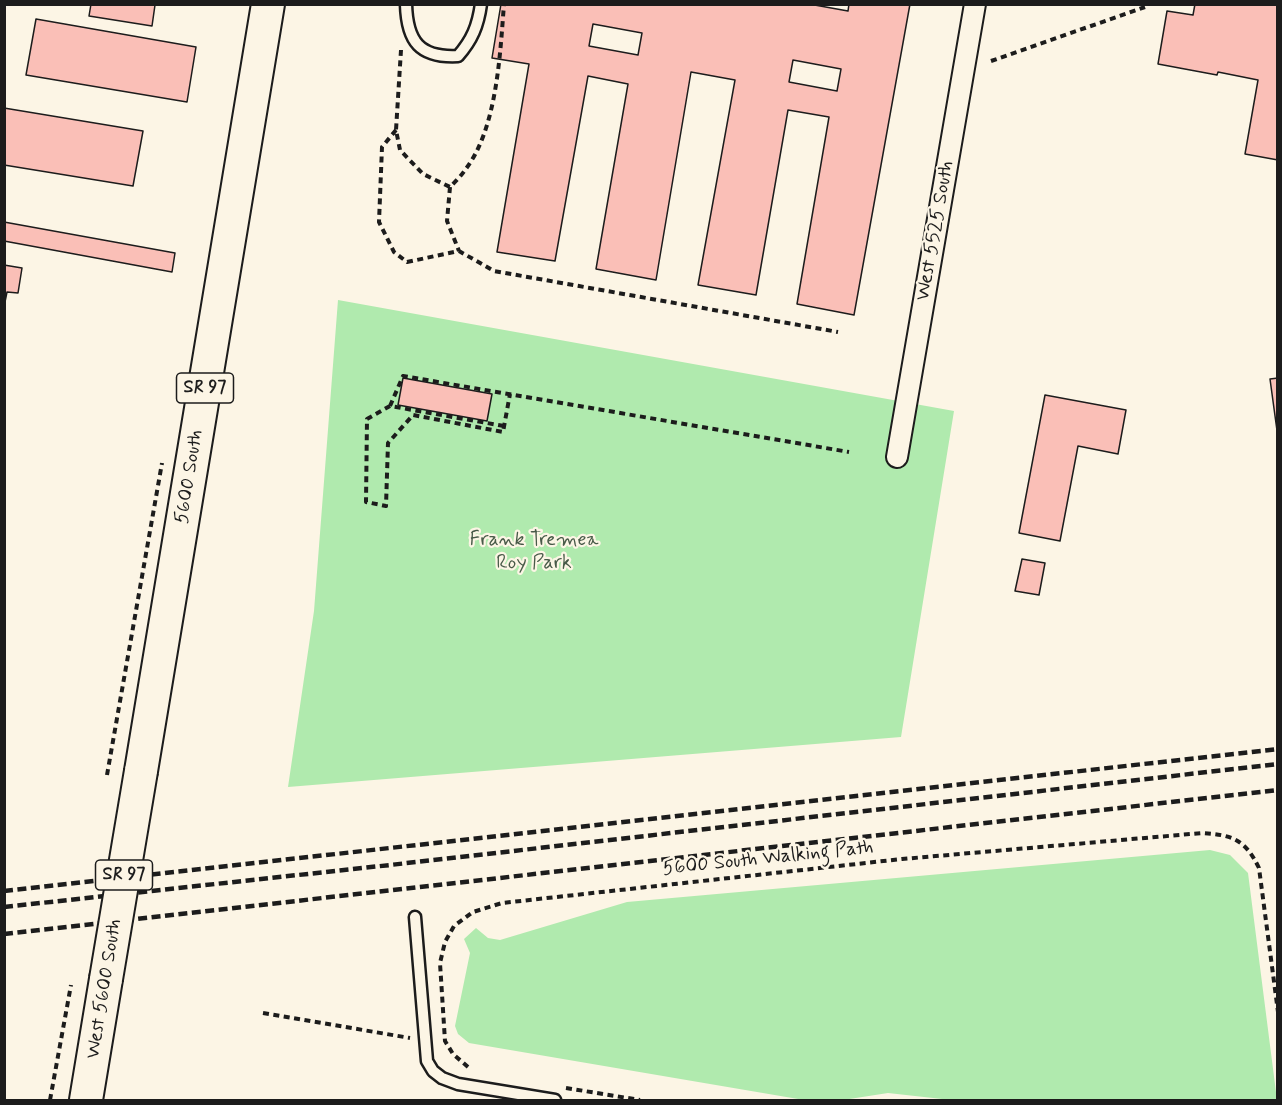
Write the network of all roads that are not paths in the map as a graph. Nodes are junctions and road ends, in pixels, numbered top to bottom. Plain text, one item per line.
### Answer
1 (268, 4) edge
2 (406, 4) edge
3 (481, 4) edge
4 (975, 4) edge
5 (897, 458) dead end
6 (141, 771) joint
7 (415, 917) dead end
8 (86, 1101) edge
9 (555, 1101) edge

1 - 6 main road, 5600 South / SR 97
2 - 3 lane
4 - 5 street, West 5525 South
6 - 8 main road, West 5600 South / SR 97, bridge
7 - 9 lane

